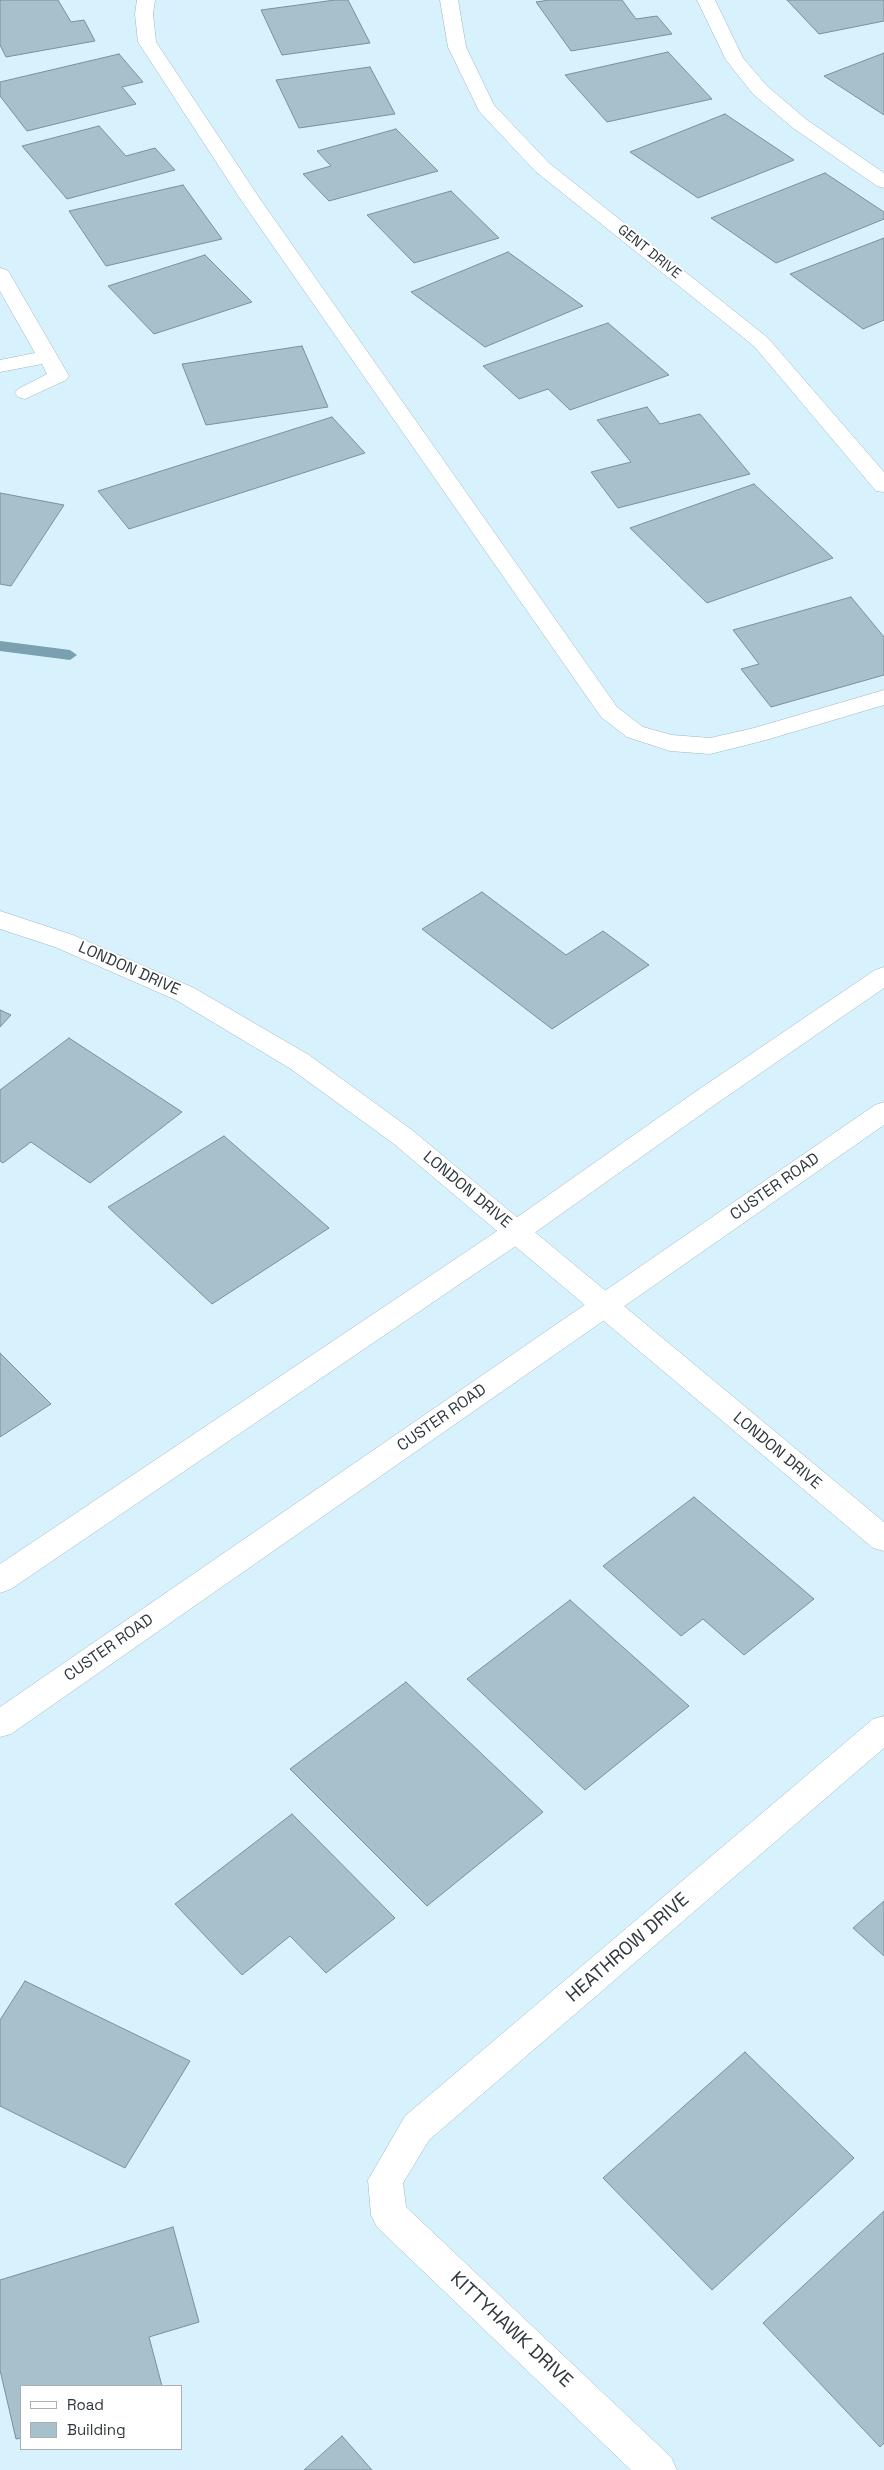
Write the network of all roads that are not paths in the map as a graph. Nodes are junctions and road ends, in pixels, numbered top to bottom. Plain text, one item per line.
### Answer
1 (146, 0) edge
2 (449, 0) edge
3 (706, 0) edge
4 (884, 182) edge
5 (0, 274) edge
6 (48, 357) junction
7 (0, 366) edge
8 (25, 393) dead end
9 (884, 486) edge
10 (884, 697) edge
11 (0, 920) edge
12 (884, 976) edge
13 (884, 1112) edge
14 (516, 1232) junction
15 (604, 1305) junction
16 (884, 1539) edge
17 (0, 1580) edge
18 (0, 1724) edge
19 (884, 1729) edge
20 (385, 2180) joint
21 (658, 2470) edge

1 - 10 street
2 - 9 street, GENT DRIVE
3 - 4 street
5 - 6 street
6 - 7 street
6 - 8 street
11 - 14 street, LONDON DRIVE
12 - 14 street
13 - 15 street, CUSTER ROAD
14 - 15 street, LONDON DRIVE
14 - 17 street
15 - 16 street, LONDON DRIVE
15 - 18 street, CUSTER ROAD
19 - 20 street, HEATHROW DRIVE
20 - 21 street, KITTYHAWK DRIVE

